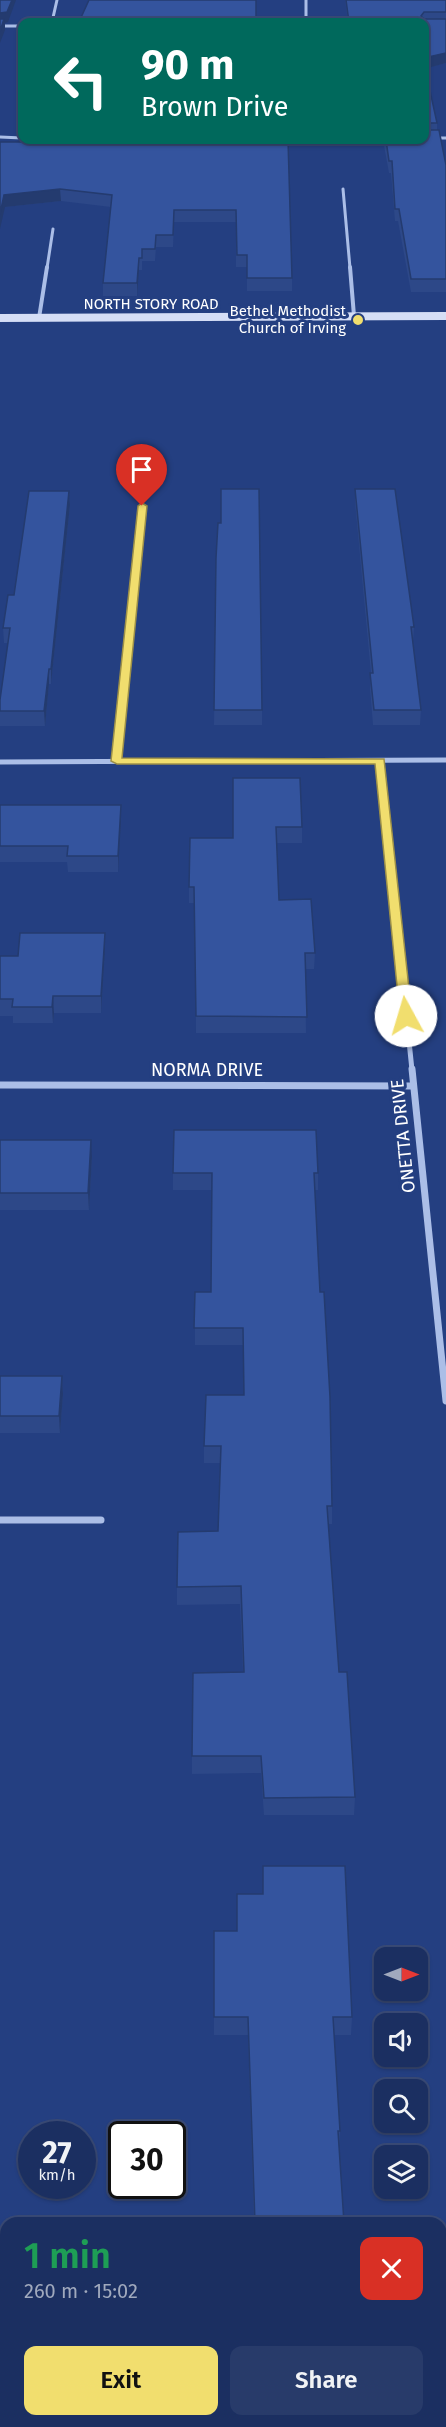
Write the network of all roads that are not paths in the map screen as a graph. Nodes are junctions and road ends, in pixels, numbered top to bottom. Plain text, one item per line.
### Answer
1 (57, 0) edge
2 (306, 0) edge
3 (53, 18) edge
4 (306, 18) edge
5 (0, 26) edge
6 (18, 26) edge
7 (0, 138) edge
8 (18, 138) edge
9 (429, 138) edge
10 (446, 138) edge
11 (343, 189) dead end
12 (53, 229) dead end
13 (354, 316) junction
14 (446, 316) edge
15 (0, 318) edge
16 (39, 318) junction
17 (142, 506) dead end
18 (446, 760) edge
19 (117, 761) junction
20 (380, 761) junction
21 (0, 762) edge
22 (0, 1085) edge
23 (413, 1086) junction
24 (446, 1401) edge
25 (0, 1520) edge
26 (101, 1520) dead end

1 - 3 street
2 - 4 street
5 - 6 street
7 - 8 street
9 - 10 street
11 - 13 street
12 - 16 street
13 - 14 main road, NORTH STORY ROAD
13 - 16 main road, NORTH STORY ROAD
15 - 16 main road, NORTH STORY ROAD
17 - 19 street
18 - 20 street
19 - 20 street
19 - 21 street
20 - 23 street, ONETTA DRIVE
22 - 23 street, NORMA DRIVE
23 - 24 street, ONETTA DRIVE
25 - 26 street

